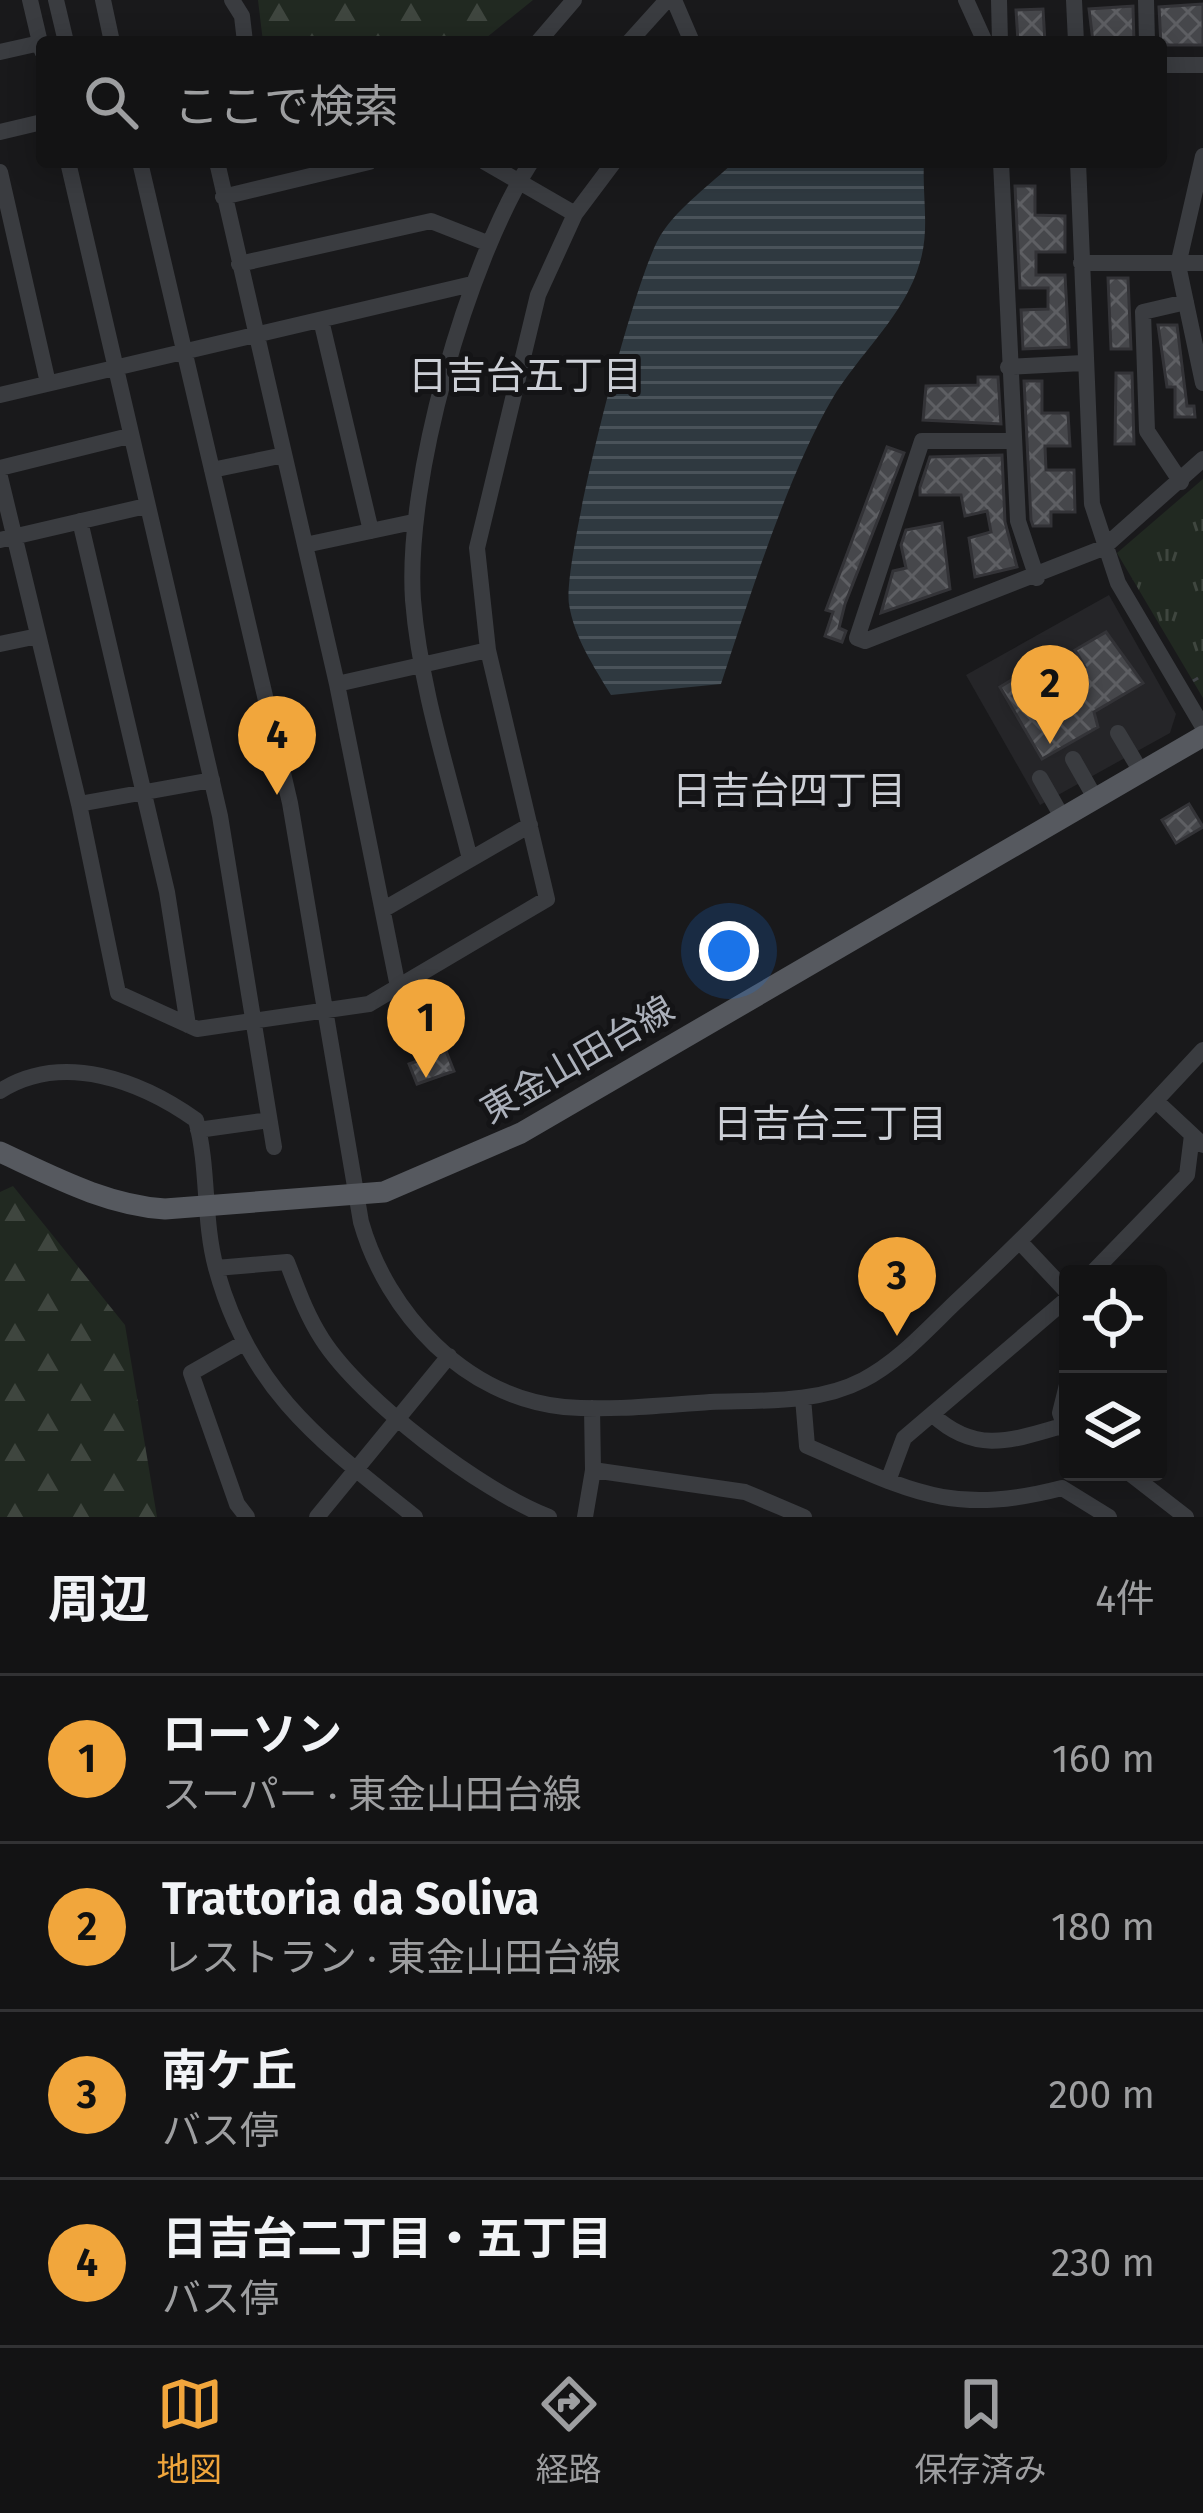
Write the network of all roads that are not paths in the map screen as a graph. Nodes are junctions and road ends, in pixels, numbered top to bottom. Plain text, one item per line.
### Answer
1 (30, 0) edge
2 (56, 0) edge
3 (103, 0) edge
4 (232, 0) edge
5 (574, 0) edge
6 (670, 0) edge
7 (966, 0) edge
8 (999, 0) edge
9 (1074, 0) edge
10 (1146, 0) edge
11 (38, 36) edge
12 (65, 36) edge
13 (106, 36) edge
14 (244, 36) edge
15 (543, 36) edge
16 (635, 36) edge
17 (689, 36) edge
18 (982, 36) edge
19 (1000, 36) edge
20 (1076, 36) edge
21 (1147, 36) edge
22 (36, 48) edge
23 (0, 52) edge
24 (1203, 64) edge
25 (1167, 65) edge
26 (36, 123) edge
27 (0, 132) edge
28 (1203, 156) edge
29 (69, 168) edge
30 (141, 168) edge
31 (218, 168) edge
32 (344, 168) edge
33 (495, 168) edge
34 (527, 168) edge
35 (610, 168) edge
36 (1001, 168) edge
37 (1078, 168) edge
38 (0, 172) edge
39 (519, 182) junction
40 (223, 197) junction
41 (575, 214) junction
42 (487, 243) junction
43 (1081, 263) junction
44 (1203, 263) edge
45 (239, 264) junction
46 (1178, 265) junction
47 (472, 284) junction
48 (1186, 302) junction
49 (321, 320) junction
50 (255, 335) junction
51 (184, 352) junction
52 (1083, 363) junction
53 (1008, 367) junction
54 (112, 368) junction
55 (48, 383) junction
56 (1203, 383) edge
57 (0, 394) edge
58 (129, 436) junction
59 (1013, 441) junction
60 (284, 455) junction
61 (1203, 459) edge
62 (212, 470) junction
63 (0, 473) edge
64 (1181, 482) junction
65 (146, 506) junction
66 (80, 521) junction
67 (413, 522) junction
68 (370, 531) junction
69 (7, 538) edge
70 (305, 545) junction
71 (1103, 548) junction
72 (1037, 578) junction
73 (38, 636) junction
74 (0, 644) edge
75 (488, 650) junction
76 (423, 666) junction
77 (338, 684) junction
78 (1203, 731) edge
79 (1118, 734) dead end
80 (1073, 759) dead end
81 (1140, 770) junction
82 (1040, 778) dead end
83 (212, 780) junction
84 (144, 790) junction
85 (1094, 796) junction
86 (79, 804) junction
87 (1061, 815) junction
88 (530, 825) junction
89 (470, 860) junction
90 (386, 908) junction
91 (398, 987) junction
92 (328, 1012) junction
93 (256, 1022) junction
94 (188, 1025) junction
95 (1203, 1050) edge
96 (0, 1091) edge
97 (1156, 1100) junction
98 (269, 1120) junction
99 (199, 1130) junction
100 (1197, 1140) edge
101 (274, 1147) dead end
102 (0, 1152) edge
103 (356, 1197) junction
104 (205, 1208) junction
105 (1020, 1242) junction
106 (1100, 1265) edge
107 (216, 1268) junction
108 (1059, 1285) edge
109 (1059, 1303) edge
110 (242, 1344) junction
111 (449, 1356) junction
112 (803, 1398) junction
113 (592, 1408) junction
114 (933, 1415) junction
115 (398, 1416) junction
116 (1059, 1431) edge
117 (354, 1470) junction
118 (593, 1470) junction
119 (888, 1481) junction
120 (1140, 1481) edge
121 (247, 1517) edge
122 (317, 1517) edge
123 (415, 1517) edge
124 (548, 1517) edge
125 (585, 1517) edge
126 (804, 1517) edge
127 (1109, 1517) edge
128 (1186, 1517) edge

1 - 11 street
2 - 12 street
3 - 13 street
4 - 14 street
5 - 15 street
6 - 16 street
6 - 17 street
7 - 18 street
8 - 19 street
9 - 20 street
10 - 21 street
22 - 23 street
24 - 25 street
26 - 27 street
28 - 46 street
29 - 54 street
30 - 51 street
31 - 40 street
32 - 40 street
33 - 39 street
34 - 39 street
35 - 41 street
36 - 53 street
37 - 43 street
38 - 55 street
39 - 41 street
39 - 42 street
40 - 45 street
41 - 75 street
42 - 45 street
42 - 47 street
43 - 46 street
43 - 52 street
44 - 46 street
45 - 50 street
46 - 48 street
47 - 49 street
47 - 67 street
48 - 56 street
48 - 64 street
49 - 50 street
49 - 68 street
50 - 51 street
50 - 60 street
51 - 54 street
51 - 62 street
52 - 53 street
52 - 71 street
53 - 59 street
54 - 55 street
54 - 58 street
55 - 57 street
58 - 63 street
58 - 65 street
59 - 72 street
59 - 72 street
60 - 62 street
60 - 70 street
61 - 64 street
62 - 92 street
63 - 69 street
64 - 71 street
65 - 66 street
65 - 83 street
66 - 69 street
66 - 84 street
67 - 68 street
67 - 76 street
68 - 70 street
69 - 73 street
70 - 77 street
71 - 72 street
71 - 78 street
73 - 74 street
73 - 86 street
75 - 76 street
75 - 88 street
76 - 77 street
76 - 89 street
77 - 90 street
78 - 81 main road, 東金山田台線
79 - 81 street
80 - 85 street
81 - 85 main road, 東金山田台線
82 - 87 street
83 - 84 street
83 - 93 street
84 - 86 street
84 - 94 street
85 - 87 main road, 東金山田台線
86 - 94 street
87 - 103 main road, 東金山田台線
88 - 89 street
88 - 91 street
89 - 90 street
90 - 91 street
91 - 92 street
92 - 93 street
92 - 103 street
93 - 94 street
93 - 98 street
95 - 97 street
96 - 99 street
97 - 100 street
97 - 105 street
98 - 99 street
98 - 101 street
99 - 104 street
100 - 106 street
102 - 104 main road, 東金山田台線
103 - 104 main road, 東金山田台線
103 - 111 street
104 - 107 street
105 - 108 street
105 - 112 street
107 - 110 street
107 - 115 street
109 - 114 street
110 - 117 street
110 - 121 street
111 - 113 street
111 - 115 street
112 - 113 street
112 - 119 street
113 - 118 street
114 - 116 street
114 - 119 street
115 - 117 street
115 - 124 street
117 - 122 street
117 - 123 street
118 - 125 street
118 - 126 street
119 - 127 street
120 - 128 street

